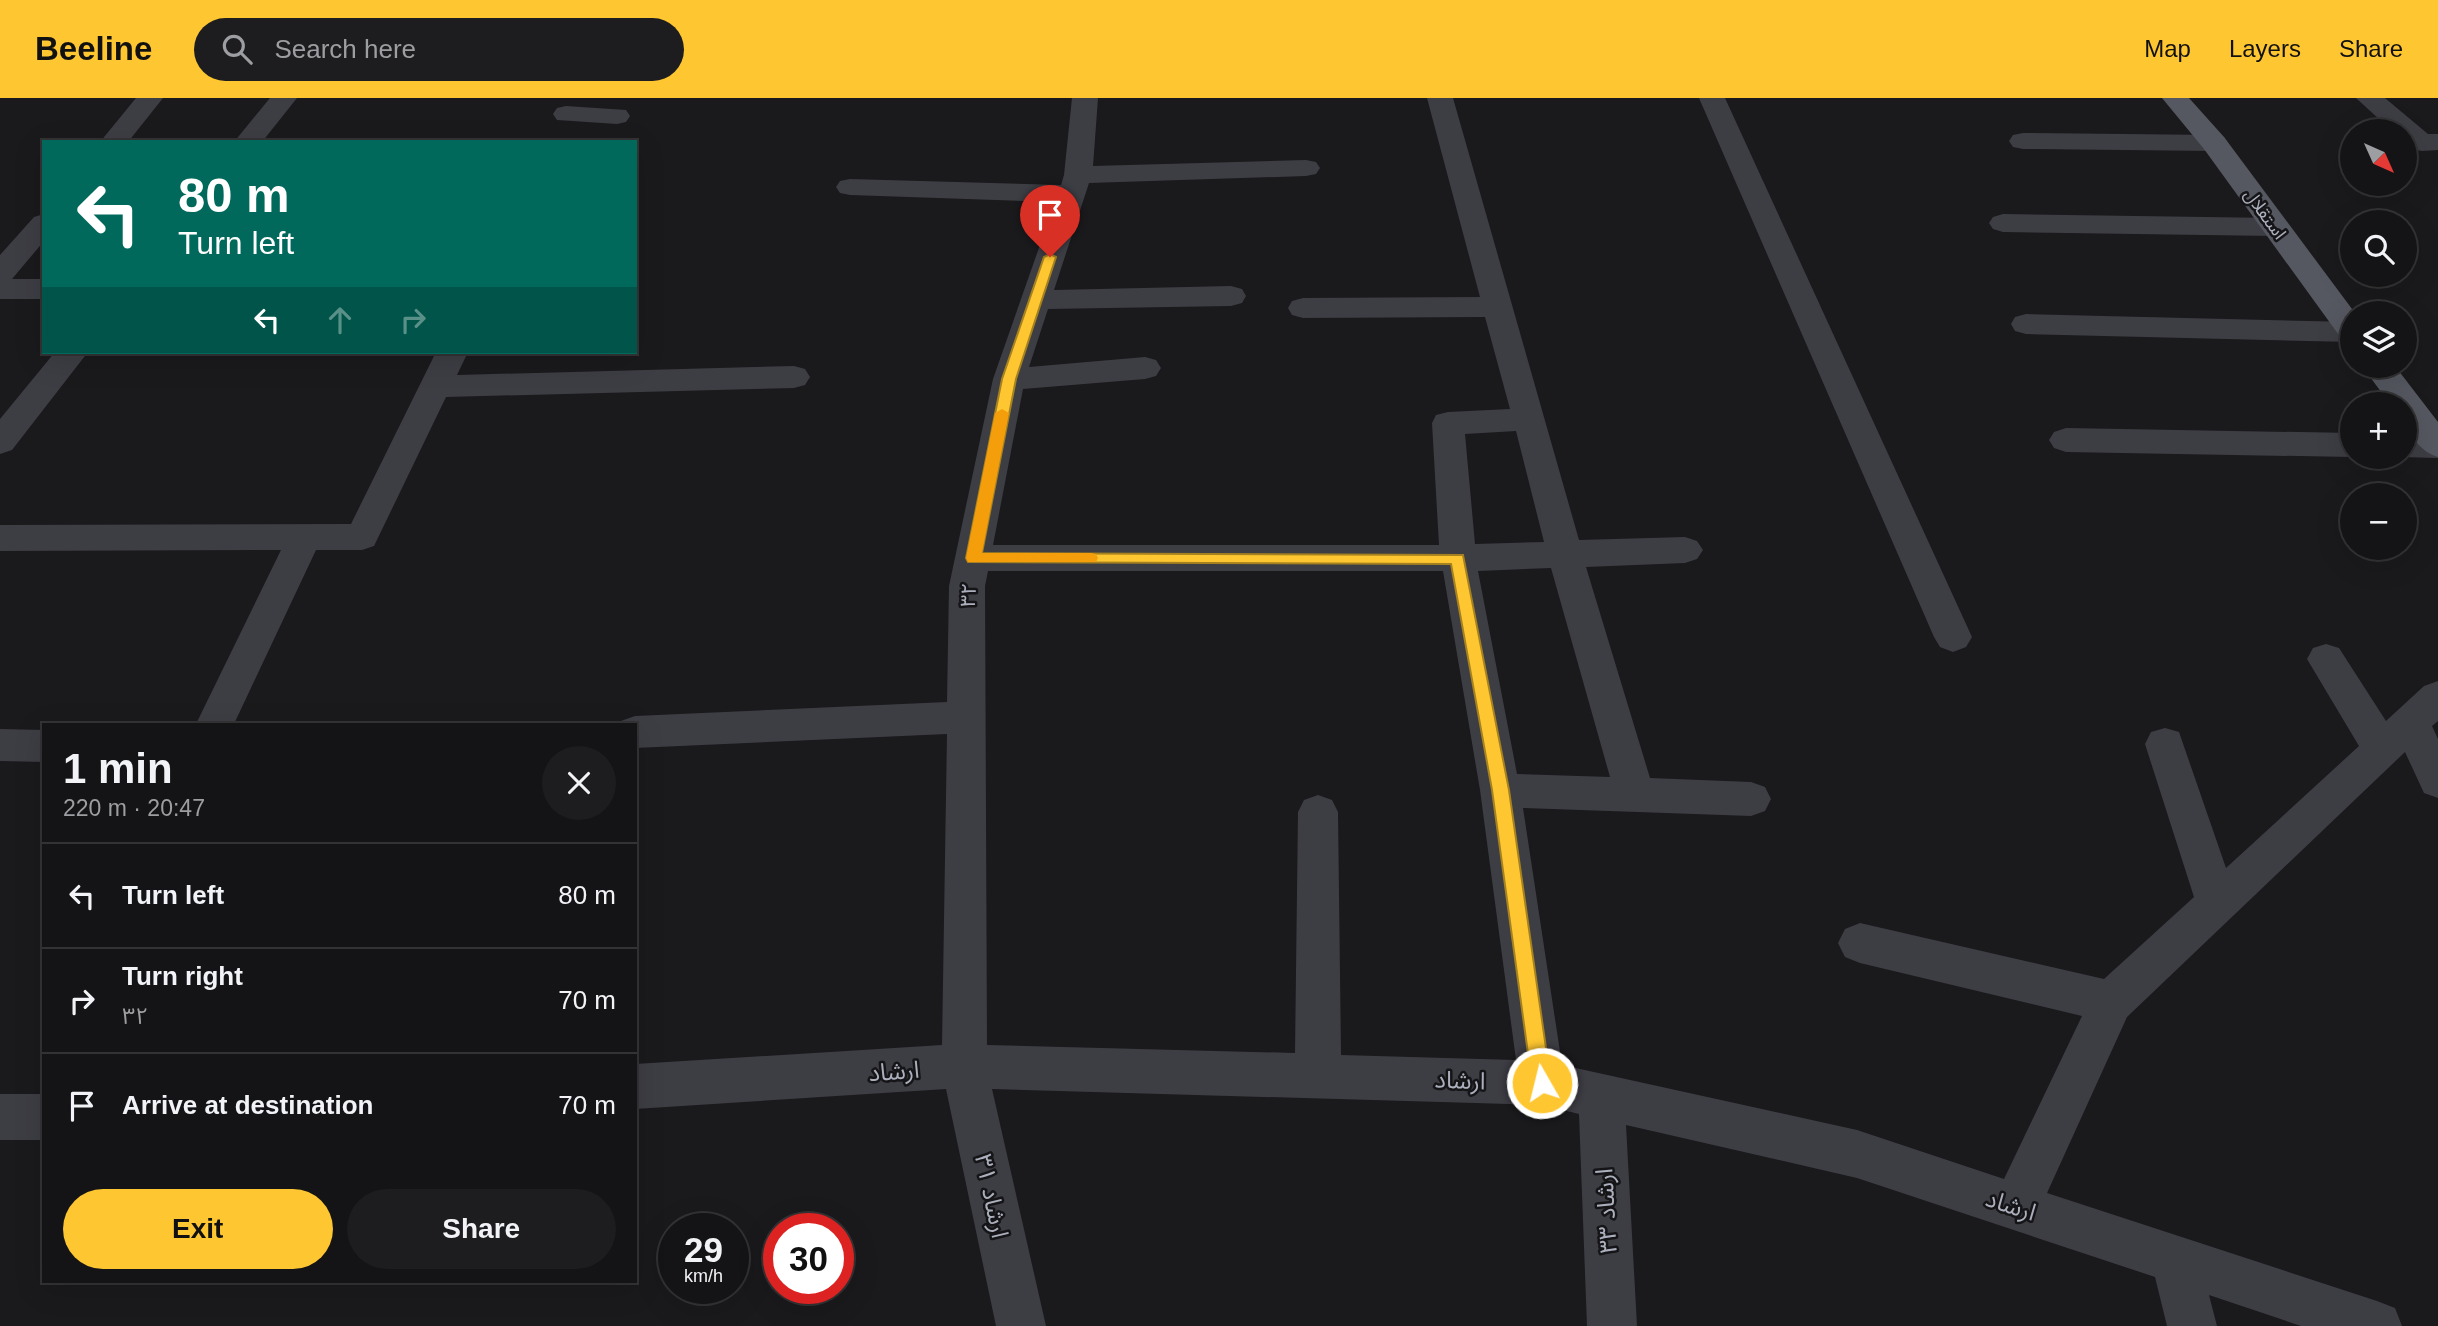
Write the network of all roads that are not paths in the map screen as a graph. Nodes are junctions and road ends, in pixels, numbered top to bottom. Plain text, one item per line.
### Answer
1 (150, 98) edge
2 (284, 98) edge
3 (1085, 98) edge
4 (1440, 98) edge
5 (1712, 98) edge
6 (2175, 98) edge
7 (2370, 98) edge
8 (566, 115) edge
9 (617, 116) dead end
10 (115, 140) edge
11 (249, 140) edge
12 (2023, 141) dead end
13 (2438, 142) edge
14 (2214, 143) junction
15 (1306, 168) dead end
16 (1075, 184) junction
17 (850, 187) dead end
18 (2003, 223) dead end
19 (42, 225) edge
20 (2274, 227) junction
21 (0, 274) edge
22 (0, 289) edge
23 (42, 289) edge
24 (1231, 296) dead end
25 (1035, 300) junction
26 (1497, 307) junction
27 (1303, 308) dead end
28 (2340, 316) edge
29 (2026, 324) dead end
30 (2340, 332) edge
31 (70, 354) edge
32 (451, 354) edge
33 (1145, 368) dead end
34 (794, 377) dead end
35 (2387, 378) edge
36 (1009, 379) junction
37 (435, 386) junction
38 (1529, 419) junction
39 (2066, 440) dead end
40 (0, 442) edge
41 (2340, 445) edge
42 (2438, 445) edge
43 (2417, 446) edge
44 (305, 537) junction
45 (0, 538) edge
46 (1685, 550) dead end
47 (1564, 552) junction
48 (973, 558) junction
49 (1458, 558) junction
50 (1954, 637) dead end
51 (2326, 659) dead end
52 (965, 717) junction
53 (215, 723) edge
54 (2410, 723) edge
55 (637, 732) edge
56 (2165, 744) dead end
57 (0, 745) edge
58 (42, 746) edge
59 (2438, 781) edge
60 (1500, 790) junction
61 (1635, 794) junction
62 (1751, 799) dead end
63 (1318, 812) dead end
64 (2217, 903) junction
65 (1860, 943) dead end
66 (2111, 1002) junction
67 (964, 1066) junction
68 (1318, 1076) junction
69 (1542, 1083) junction
70 (637, 1087) edge
71 (1601, 1096) junction
72 (0, 1117) edge
73 (42, 1117) edge
74 (2016, 1207) junction
75 (2175, 1260) junction
76 (1021, 1326) edge
77 (1612, 1326) edge
78 (2192, 1326) edge
79 (2376, 1326) edge

1 - 10 street
2 - 11 street
3 - 16 street, ۳۲
4 - 26 street
5 - 50 street
6 - 14 main road, استقلال
7 - 13 street
8 - 9 street
12 - 14 street
14 - 20 main road, استقلال
15 - 16 street
16 - 17 street
16 - 25 street, ۳۲
18 - 20 street
19 - 21 street
20 - 28 main road, استقلال
22 - 23 street
24 - 25 street
25 - 36 street, ۳۲
26 - 27 street
26 - 38 street
29 - 30 street
31 - 40 street
32 - 37 street
33 - 36 street
34 - 37 street
35 - 42 main road
36 - 48 street, ۳۲
37 - 44 street
38 - 47 street
38 - 49 street
39 - 41 street
42 - 43 street
44 - 45 street
44 - 53 street
46 - 47 street
47 - 49 street
47 - 61 street
48 - 49 street
48 - 52 street, ۳۲
49 - 60 street
51 - 54 street
52 - 55 street
52 - 67 street, ۳۲
54 - 59 street
54 - 64 street
56 - 64 street
57 - 58 street
60 - 61 street
60 - 69 street
61 - 62 street
63 - 68 street
64 - 66 street
65 - 66 street
66 - 74 street
67 - 68 street, ارشاد
67 - 70 street, ارشاد
67 - 76 street, ارشاد ۳۱
68 - 69 street, ارشاد
69 - 71 street, ارشاد
71 - 74 street, ارشاد
71 - 77 street, ارشاد ۳۳
72 - 73 street
74 - 75 street, ارشاد
75 - 78 street
75 - 79 street, ارشاد

